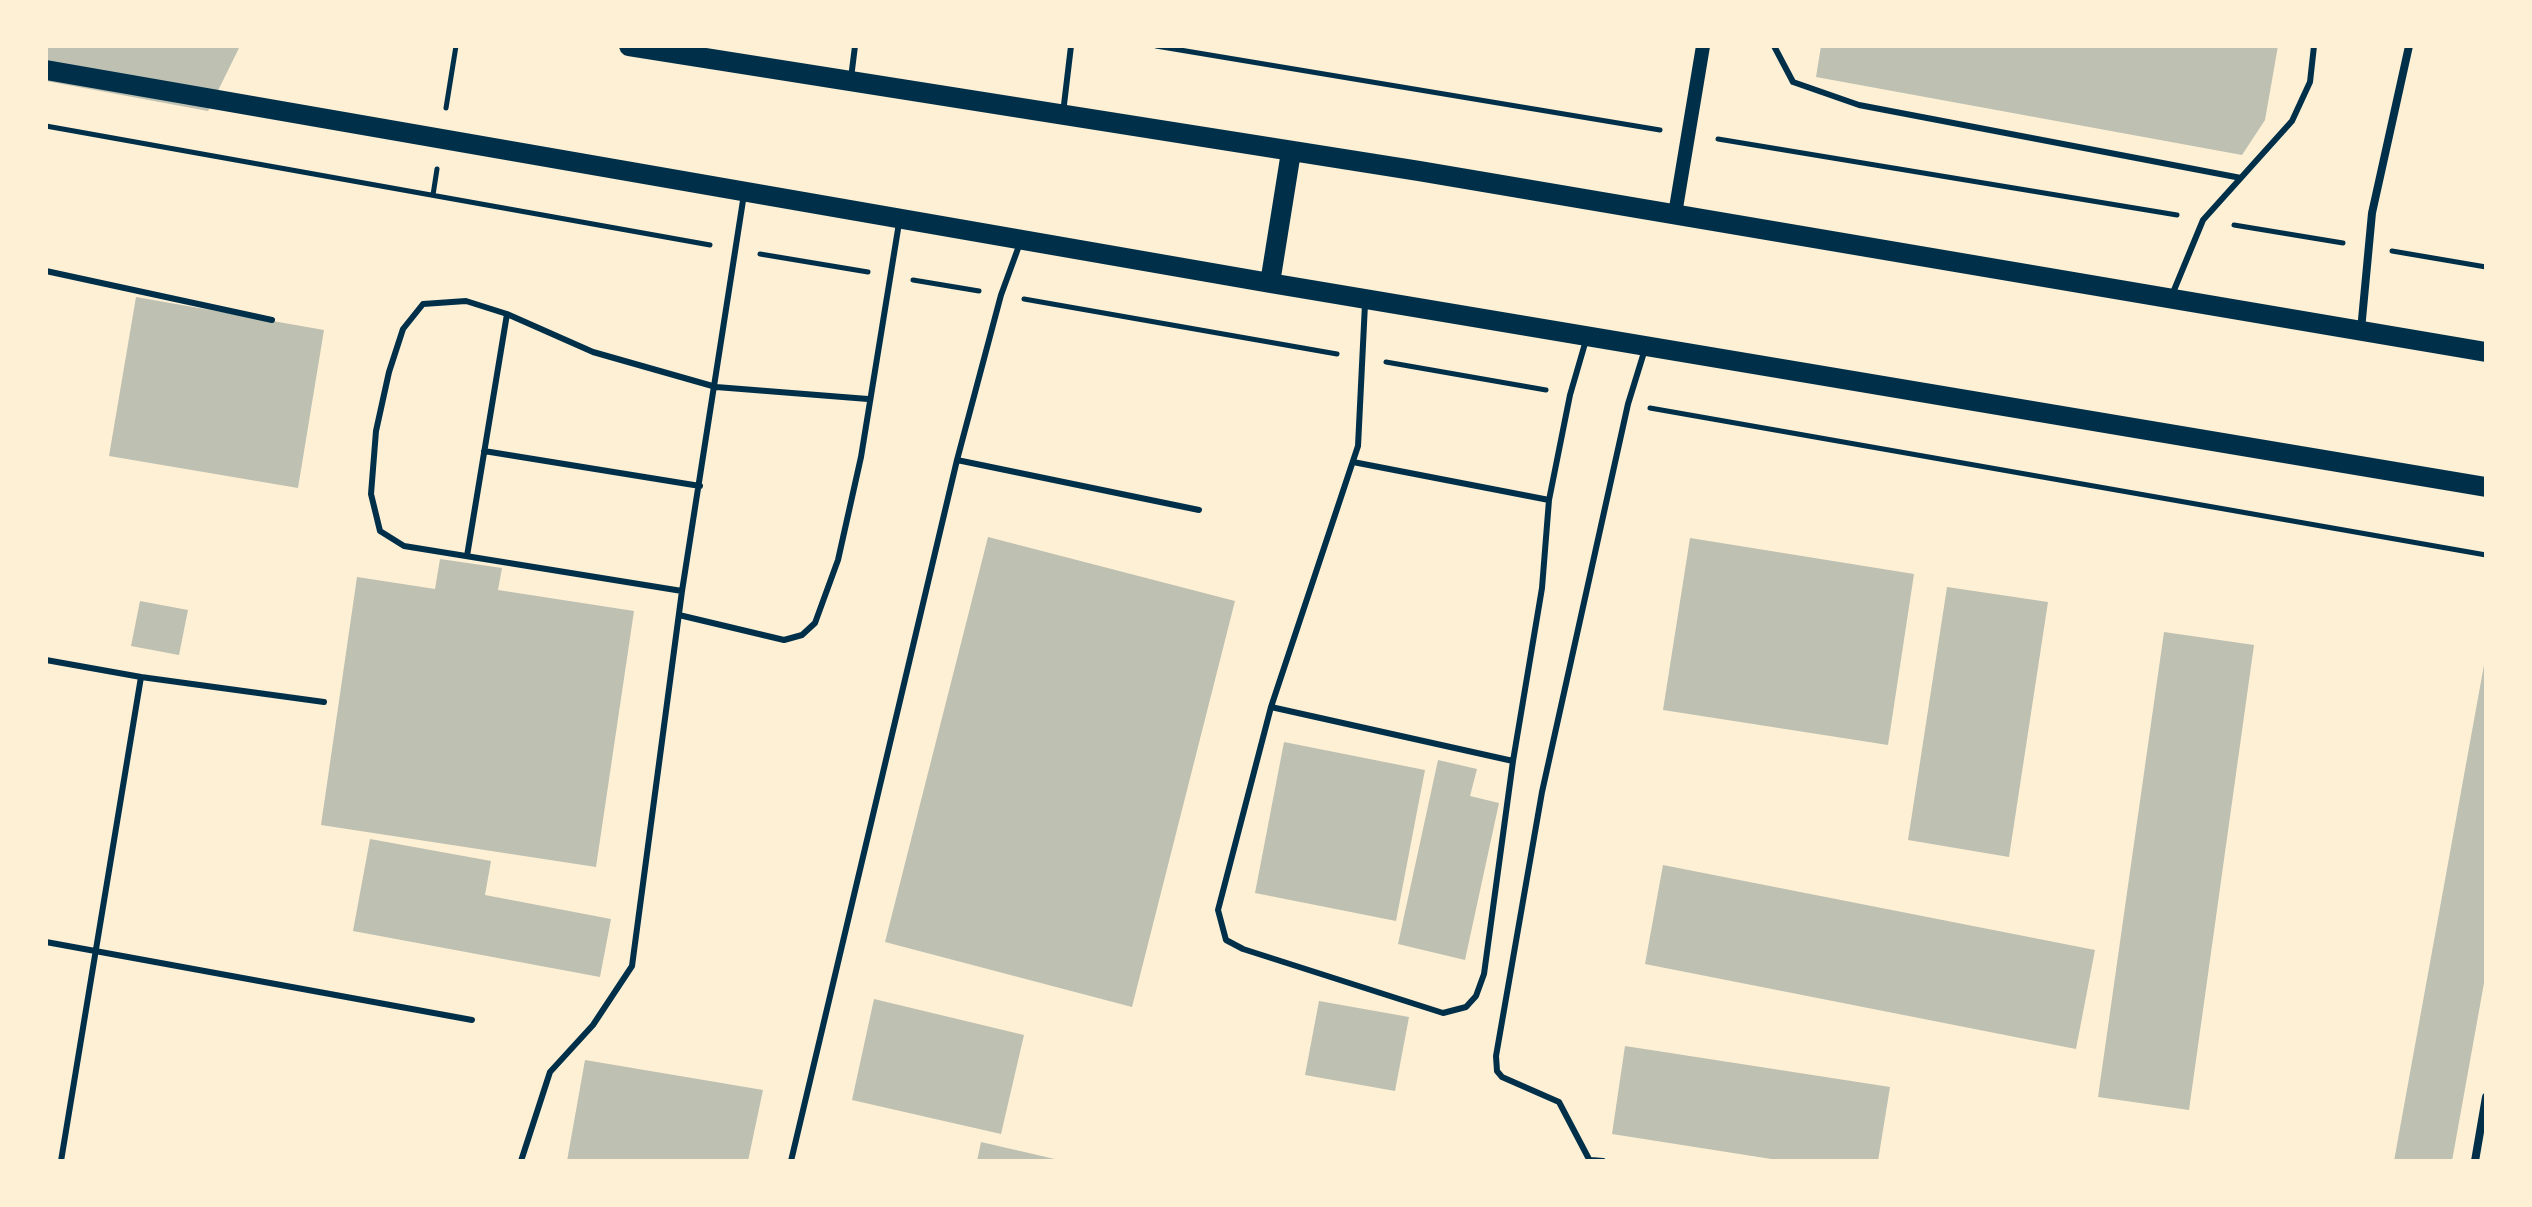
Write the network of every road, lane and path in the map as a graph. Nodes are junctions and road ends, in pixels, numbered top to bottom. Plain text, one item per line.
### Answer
1 (629, 46) edge
2 (855, 46) edge
3 (1071, 46) edge
4 (1156, 46) edge
5 (1703, 46) edge
6 (1774, 46) edge
7 (2314, 46) edge
8 (2409, 46) edge
9 (46, 70) edge
10 (850, 82) junction
11 (1063, 116) junction
12 (46, 126) edge
13 (1687, 134) junction
14 (1291, 152) junction
15 (2241, 178) junction
16 (744, 193) junction
17 (1675, 214) junction
18 (900, 219) junction
19 (2203, 220) junction
20 (1021, 240) junction
21 (2369, 247) junction
22 (736, 249) junction
23 (2486, 267) edge
24 (46, 271) edge
25 (888, 275) junction
26 (1270, 283) junction
27 (1001, 295) junction
28 (1365, 299) junction
29 (2170, 299) junction
30 (507, 314) junction
31 (272, 320) dead end
32 (2361, 330) junction
33 (1587, 336) junction
34 (1646, 346) junction
35 (2486, 352) edge
36 (1363, 358) junction
37 (716, 387) junction
38 (1570, 395) junction
39 (868, 399) junction
40 (1628, 404) junction
41 (484, 451) junction
42 (957, 460) junction
43 (1353, 462) junction
44 (700, 486) junction
45 (2486, 487) edge
46 (1549, 500) junction
47 (1199, 510) dead end
48 (2486, 555) edge
49 (467, 556) junction
50 (682, 591) junction
51 (679, 615) junction
52 (46, 660) edge
53 (141, 677) junction
54 (324, 702) dead end
55 (1271, 707) junction
56 (1513, 761) junction
57 (46, 942) edge
58 (98, 951) junction
59 (472, 1020) dead end
60 (2486, 1097) edge
61 (1590, 1160) edge
62 (61, 1161) edge
63 (521, 1161) edge
64 (791, 1161) edge
65 (1603, 1161) edge
66 (2475, 1161) edge

1 - 10 main road
2 - 10 lane
3 - 11 lane
4 - 13 path
5 - 13 street
6 - 15 lane
7 - 15 lane
8 - 21 street
9 - 16 main road
10 - 11 main road
11 - 14 main road
12 - 22 path
13 - 17 street
13 - 19 path
14 - 17 main road
14 - 26 main road
15 - 19 lane
16 - 18 main road
16 - 22 lane
17 - 29 main road
18 - 20 main road
18 - 25 lane
19 - 21 path
19 - 29 lane
20 - 26 main road
20 - 27 lane
21 - 23 path
21 - 32 street
22 - 25 path
22 - 37 lane
24 - 31 lane
25 - 27 path
25 - 39 lane
26 - 28 main road
27 - 36 path
27 - 42 lane
28 - 33 main road
28 - 36 lane
29 - 32 main road
30 - 37 lane
30 - 41 lane
30 - 49 lane
32 - 35 main road
33 - 34 main road
33 - 38 lane
34 - 40 lane
34 - 45 main road
36 - 38 path
36 - 43 lane
37 - 39 lane
37 - 44 lane
38 - 46 lane
39 - 51 lane
40 - 48 path
40 - 61 lane
41 - 44 lane
41 - 49 lane
42 - 47 lane
42 - 64 lane
43 - 46 lane
43 - 55 lane
44 - 50 lane
46 - 56 lane
49 - 50 lane
50 - 51 lane
51 - 63 lane
52 - 53 lane
53 - 54 lane
53 - 58 lane
55 - 56 lane
55 - 56 lane
57 - 58 lane
58 - 59 lane
58 - 62 lane
60 - 66 street
61 - 65 lane

